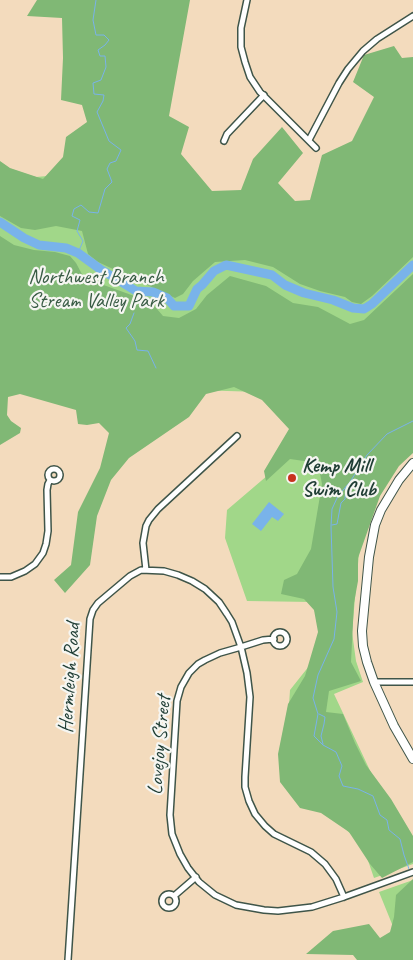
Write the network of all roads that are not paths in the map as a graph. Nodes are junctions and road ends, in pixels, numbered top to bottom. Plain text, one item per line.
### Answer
1 (247, 0) edge
2 (413, 16) edge
3 (264, 96) junction
4 (309, 140) junction
5 (224, 141) dead end
6 (316, 148) dead end
7 (237, 436) dead end
8 (413, 463) edge
9 (50, 480) dead end
10 (146, 570) junction
11 (0, 577) edge
12 (274, 639) dead end
13 (240, 647) junction
14 (374, 682) junction
15 (413, 682) edge
16 (413, 759) edge
17 (413, 872) edge
18 (196, 877) junction
19 (174, 896) dead end
20 (344, 897) junction
21 (68, 960) edge

1 - 3 street
2 - 4 street
3 - 4 street
3 - 5 street
4 - 6 street
7 - 10 street
8 - 14 street
9 - 11 street
10 - 13 street
10 - 21 street, Hermleigh Road
12 - 13 street, Lovejoy Street
13 - 18 street, Lovejoy Street
13 - 20 street
14 - 15 street
14 - 16 street
17 - 20 street, Lovejoy Street
18 - 19 street
18 - 20 street, Lovejoy Street

